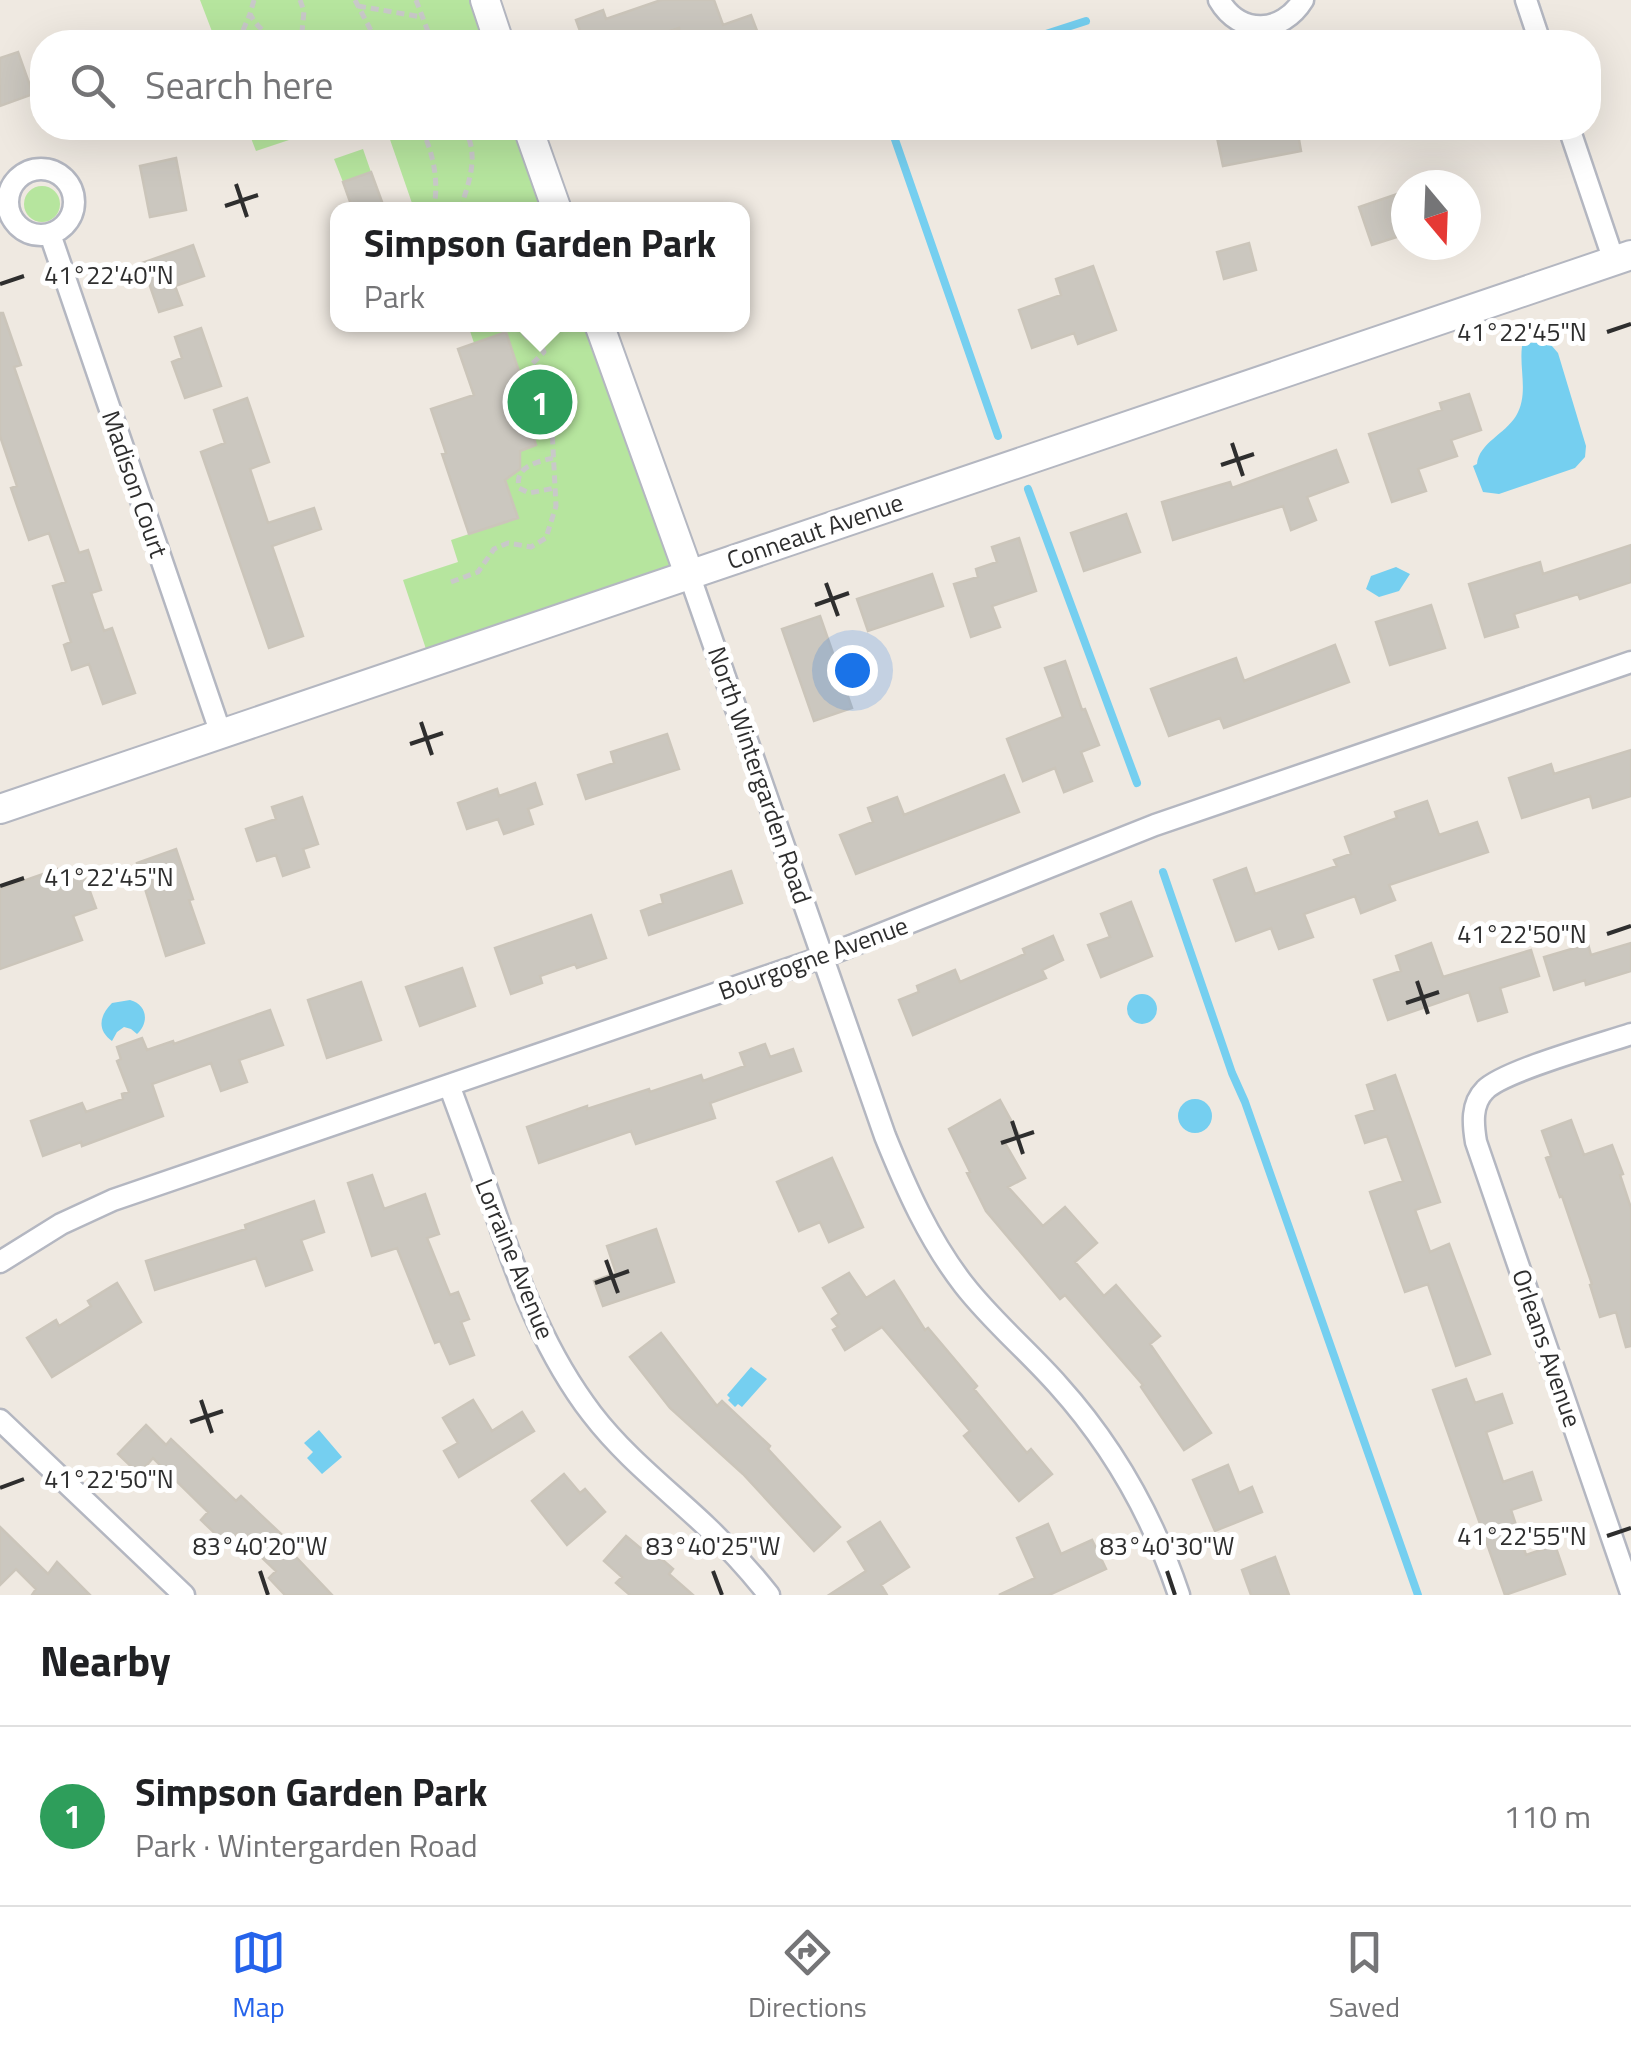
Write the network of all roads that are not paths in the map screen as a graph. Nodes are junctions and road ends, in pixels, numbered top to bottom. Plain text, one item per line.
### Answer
1 (485, 0) edge
2 (1219, 0) edge
3 (1303, 0) edge
4 (1526, 0) edge
5 (495, 30) edge
6 (1536, 30) edge
7 (532, 140) edge
8 (1574, 140) edge
9 (554, 202) edge
10 (50, 234) dead end
11 (1622, 258) edge
12 (601, 332) edge
13 (689, 574) junction
14 (1631, 662) edge
15 (221, 734) junction
16 (0, 809) edge
17 (823, 957) junction
18 (1631, 1034) edge
19 (449, 1085) junction
20 (0, 1262) edge
21 (0, 1420) edge
22 (1631, 1592) edge
23 (184, 1595) edge
24 (768, 1595) edge
25 (1180, 1595) edge

1 - 5 street
2 - 3 street
4 - 6 street
7 - 9 street
8 - 11 street
10 - 15 street, Madison Court
11 - 13 street, Conneaut Avenue
12 - 13 street
13 - 15 street, Conneaut Avenue
13 - 17 street, North Wintergarden Road
14 - 17 street, Bourgogne Avenue
15 - 16 street, Conneaut Avenue
17 - 19 street, Bourgogne Avenue
17 - 25 street, North Wintergarden Road
18 - 22 street, Orleans Avenue
19 - 20 street, Bourgogne Avenue
19 - 24 street, Lorraine Avenue
21 - 23 street

